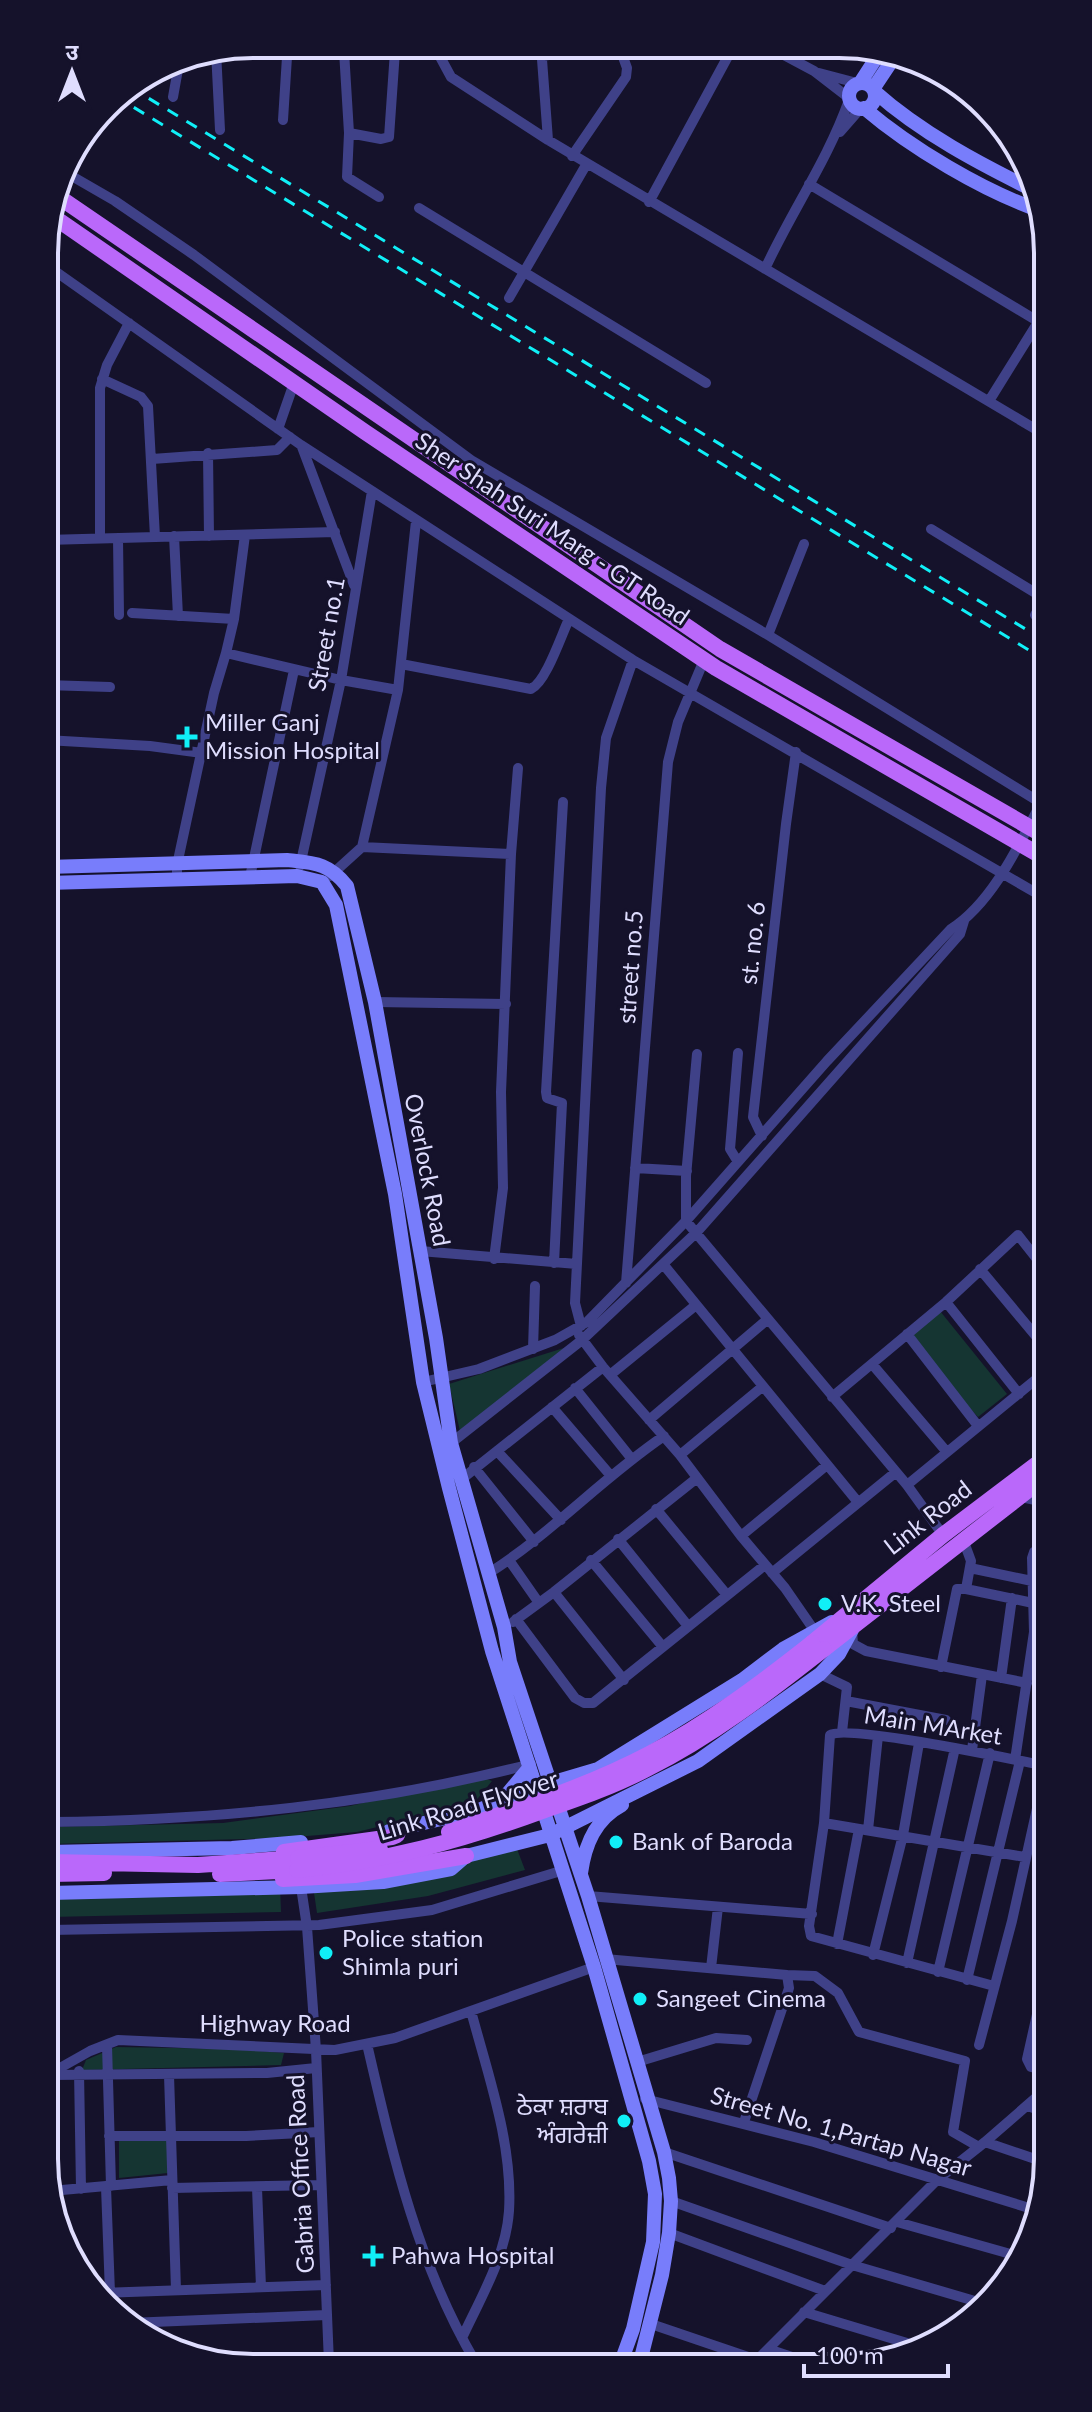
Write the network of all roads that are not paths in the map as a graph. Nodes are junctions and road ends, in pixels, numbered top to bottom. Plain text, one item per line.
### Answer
1 (288, 58) edge
2 (344, 58) edge
3 (395, 58) edge
4 (442, 58) edge
5 (542, 58) edge
6 (623, 58) edge
7 (725, 58) edge
8 (790, 58) edge
9 (217, 62) edge
10 (876, 62) edge
11 (887, 64) edge
12 (814, 71) junction
13 (177, 74) edge
14 (866, 86) junction
15 (173, 97) dead end
16 (856, 104) junction
17 (283, 120) dead end
18 (220, 130) dead end
19 (349, 133) junction
20 (548, 140) junction
21 (572, 156) junction
22 (586, 165) junction
23 (74, 177) edge
24 (809, 184) junction
25 (1021, 184) edge
26 (379, 197) dead end
27 (66, 201) edge
28 (649, 202) junction
29 (1027, 204) edge
30 (419, 208) dead end
31 (61, 222) edge
32 (765, 269) junction
33 (523, 271) junction
34 (58, 273) edge
35 (509, 298) dead end
36 (1034, 316) edge
37 (129, 323) junction
38 (1034, 330) edge
39 (102, 379) junction
40 (294, 383) junction
41 (706, 383) dead end
42 (989, 401) junction
43 (1034, 428) edge
44 (278, 429) junction
45 (290, 437) junction
46 (301, 445) junction
47 (208, 453) junction
48 (152, 459) junction
49 (372, 491) junction
50 (416, 521) junction
51 (931, 529) dead end
52 (335, 532) junction
53 (245, 535) junction
54 (174, 536) junction
55 (209, 536) junction
56 (155, 537) junction
57 (100, 538) junction
58 (118, 538) junction
59 (58, 540) edge
60 (804, 544) dead end
61 (355, 588) junction
62 (1034, 594) edge
63 (132, 613) dead end
64 (119, 615) dead end
65 (178, 616) junction
66 (234, 619) junction
67 (569, 619) junction
68 (768, 635) junction
69 (226, 653) junction
70 (633, 660) junction
71 (704, 660) junction
72 (401, 664) junction
73 (294, 670) junction
74 (341, 680) junction
75 (58, 685) edge
76 (110, 687) dead end
77 (398, 690) junction
78 (690, 691) junction
79 (58, 741) edge
80 (796, 752) junction
81 (202, 753) junction
82 (518, 768) dead end
83 (1034, 798) edge
84 (563, 802) dead end
85 (1034, 830) edge
86 (1034, 832) edge
87 (1018, 844) junction
88 (362, 847) junction
89 (1034, 852) edge
90 (511, 854) junction
91 (254, 861) junction
92 (72, 866) junction
93 (58, 867) edge
94 (300, 869) junction
95 (335, 871) junction
96 (177, 872) junction
97 (1002, 874) junction
98 (250, 877) junction
99 (322, 882) junction
100 (58, 883) edge
101 (73, 883) junction
102 (1034, 892) edge
103 (964, 921) junction
104 (375, 1002) junction
105 (506, 1004) junction
106 (738, 1053) dead end
107 (697, 1054) dead end
108 (762, 1136) junction
109 (738, 1162) junction
110 (635, 1168) junction
111 (687, 1171) junction
112 (686, 1221) junction
113 (697, 1232) junction
114 (420, 1251) junction
115 (1034, 1255) edge
116 (494, 1259) junction
117 (554, 1263) junction
118 (577, 1264) junction
119 (663, 1264) junction
120 (980, 1269) junction
121 (626, 1283) junction
122 (535, 1286) dead end
123 (946, 1302) junction
124 (696, 1305) junction
125 (768, 1319) junction
126 (580, 1332) junction
127 (907, 1334) junction
128 (1034, 1334) edge
129 (533, 1349) junction
130 (731, 1350) junction
131 (872, 1364) junction
132 (606, 1371) junction
133 (440, 1379) junction
134 (1034, 1381) edge
135 (423, 1382) junction
136 (762, 1387) junction
137 (575, 1388) junction
138 (1019, 1394) junction
139 (832, 1397) junction
140 (552, 1407) junction
141 (649, 1420) junction
142 (978, 1426) junction
143 (664, 1436) junction
144 (451, 1443) junction
145 (497, 1451) junction
146 (946, 1451) junction
147 (680, 1455) junction
148 (631, 1458) junction
149 (827, 1465) junction
150 (1034, 1466) edge
151 (896, 1472) junction
152 (469, 1473) junction
153 (611, 1476) junction
154 (697, 1478) junction
155 (907, 1485) junction
156 (1034, 1486) edge
157 (1021, 1497) junction
158 (1034, 1500) edge
159 (857, 1501) junction
160 (656, 1509) junction
161 (561, 1520) junction
162 (943, 1535) junction
163 (741, 1536) junction
164 (618, 1539) junction
165 (534, 1542) junction
166 (964, 1542) junction
167 (1034, 1553) edge
168 (509, 1560) junction
169 (591, 1560) junction
170 (970, 1568) junction
171 (768, 1569) junction
172 (489, 1573) junction
173 (1032, 1581) junction
174 (966, 1589) junction
175 (554, 1592) junction
176 (727, 1595) junction
177 (1012, 1598) junction
178 (539, 1603) junction
179 (1033, 1609) junction
180 (510, 1623) junction
181 (847, 1623) junction
182 (688, 1626) junction
183 (817, 1641) junction
184 (509, 1646) junction
185 (663, 1647) junction
186 (492, 1651) junction
187 (941, 1667) junction
188 (820, 1674) junction
189 (982, 1675) junction
190 (1001, 1678) junction
191 (624, 1680) junction
192 (1027, 1683) junction
193 (846, 1701) junction
194 (946, 1720) dead end
195 (842, 1732) junction
196 (878, 1736) junction
197 (919, 1743) junction
198 (955, 1748) junction
199 (972, 1750) junction
200 (990, 1753) junction
201 (544, 1760) junction
202 (1018, 1760) junction
203 (698, 1761) junction
204 (1034, 1764) edge
205 (528, 1766) junction
206 (544, 1785) junction
207 (502, 1800) junction
208 (1034, 1818) edge
209 (58, 1822) edge
210 (824, 1823) junction
211 (564, 1826) junction
212 (863, 1830) junction
213 (396, 1833) junction
214 (550, 1835) junction
215 (903, 1835) junction
216 (936, 1841) junction
217 (968, 1846) junction
218 (996, 1851) junction
219 (58, 1852) edge
220 (466, 1856) junction
221 (1025, 1857) junction
222 (58, 1862) edge
223 (266, 1868) junction
224 (564, 1870) junction
225 (58, 1874) edge
226 (581, 1878) junction
227 (301, 1887) junction
228 (58, 1893) edge
229 (588, 1896) junction
230 (718, 1907) junction
231 (812, 1914) junction
232 (307, 1925) junction
233 (58, 1930) edge
234 (837, 1944) junction
235 (873, 1955) junction
236 (600, 1963) junction
237 (907, 1963) junction
238 (711, 1968) junction
239 (938, 1972) junction
240 (787, 1975) junction
241 (967, 1980) junction
242 (994, 1986) junction
243 (471, 2011) junction
244 (1034, 2025) edge
245 (747, 2040) dead end
246 (367, 2044) junction
247 (107, 2045) junction
248 (979, 2045) dead end
249 (315, 2049) junction
250 (79, 2057) junction
251 (637, 2062) junction
252 (316, 2068) junction
253 (1034, 2068) edge
254 (58, 2070) edge
255 (58, 2074) edge
256 (79, 2075) junction
257 (108, 2075) junction
258 (169, 2075) junction
259 (632, 2099) junction
260 (647, 2099) junction
261 (1034, 2100) edge
262 (1028, 2106) junction
263 (1034, 2108) edge
264 (744, 2122) junction
265 (319, 2132) junction
266 (171, 2135) junction
267 (109, 2136) junction
268 (982, 2145) junction
269 (664, 2152) junction
270 (1034, 2159) edge
271 (937, 2180) junction
272 (172, 2184) junction
273 (321, 2185) junction
274 (108, 2186) junction
275 (257, 2188) junction
276 (81, 2189) junction
277 (61, 2190) edge
278 (671, 2201) junction
279 (1027, 2207) edge
280 (894, 2225) junction
281 (669, 2233) junction
282 (1009, 2254) edge
283 (852, 2265) junction
284 (326, 2285) junction
285 (105, 2287) edge
286 (261, 2287) junction
287 (176, 2290) junction
288 (825, 2291) junction
289 (112, 2294) edge
290 (973, 2301) edge
291 (804, 2312) junction
292 (327, 2315) junction
293 (147, 2322) edge
294 (651, 2324) junction
295 (462, 2338) junction
296 (904, 2342) edge
297 (768, 2349) junction
298 (329, 2354) edge
299 (471, 2354) edge
300 (624, 2354) edge
301 (642, 2354) edge
302 (738, 2354) edge
303 (763, 2354) edge
304 (783, 2354) edge

1 - 17 street
2 - 19 street
3 - 19 street
4 - 20 street
5 - 20 street
6 - 21 street
7 - 28 street
8 - 12 street
9 - 18 street
10 - 14 street
11 - 14 street
12 - 14 street
12 - 16 street
13 - 15 street
14 - 16 street
14 - 16 street
14 - 25 street
16 - 24 street
16 - 29 street
19 - 26 street
20 - 21 street
21 - 22 street
22 - 28 street
22 - 33 street
23 - 68 street
24 - 32 street
24 - 36 street
27 - 85 main road, Sher Shah Suri Marg - GT Road
28 - 32 street
30 - 33 street
31 - 40 main road, Sher Shah Suri Marg - GT Road
32 - 42 street
33 - 35 street
33 - 41 street
34 - 37 street
37 - 39 street
37 - 44 street
38 - 42 street
39 - 48 street
39 - 57 street
40 - 44 street
40 - 71 main road, Sher Shah Suri Marg - GT Road
42 - 43 street
44 - 45 street
45 - 46 street
45 - 47 street
46 - 49 street
46 - 52 street
47 - 48 street
47 - 55 street
48 - 56 street
49 - 50 street
49 - 61 street, Street no.1
50 - 67 street
50 - 72 street
51 - 62 street
52 - 53 street
52 - 61 street
53 - 55 street
53 - 66 street
54 - 55 street
54 - 56 street
54 - 65 street
56 - 58 street
57 - 58 street
57 - 59 street
58 - 64 street
60 - 68 street
61 - 74 street, Street no.1
63 - 65 street
65 - 66 street
66 - 69 street
67 - 70 street
67 - 72 street
68 - 83 street
69 - 73 street
69 - 81 street
70 - 78 street
70 - 118 street
71 - 78 street, street no.5
71 - 87 main road, Sher Shah Suri Marg - GT Road
72 - 77 street
73 - 74 street
73 - 91 street
74 - 77 street
74 - 94 street, Street no.1
75 - 76 street
77 - 88 street
78 - 80 street
78 - 110 street, street no.5
79 - 81 street
80 - 97 street
80 - 108 street, st. no. 6
81 - 96 street
82 - 90 street
84 - 117 street
86 - 87 street
87 - 89 main road, Sher Shah Suri Marg - GT Road
87 - 97 street
88 - 90 street
88 - 95 street
90 - 105 street
91 - 94 street
91 - 96 street
91 - 98 street
92 - 93 street
92 - 96 street
92 - 101 street
94 - 95 street
94 - 98 street
94 - 99 street
95 - 99 street
95 - 104 street, Overlock Road
96 - 98 street
96 - 101 street
97 - 102 street
97 - 103 street
99 - 135 street, Overlock Road
100 - 101 street
103 - 108 street
103 - 113 street
104 - 105 street
104 - 114 street, Overlock Road
105 - 116 street
106 - 109 street
107 - 111 street
108 - 109 street
109 - 112 street
110 - 111 street
110 - 121 street, street no.5
111 - 112 street
112 - 113 street
112 - 121 street
113 - 119 street
113 - 125 street
114 - 116 street
114 - 133 street, Overlock Road
115 - 120 street
116 - 117 street
117 - 118 street
118 - 126 street
119 - 124 street
119 - 126 street
120 - 123 street
120 - 128 street
121 - 126 street
122 - 129 street
123 - 127 street
123 - 138 street
124 - 130 street
124 - 132 street
125 - 130 street
125 - 139 street
126 - 129 street
126 - 132 street
126 - 144 street
127 - 131 street
127 - 142 street
129 - 133 street
130 - 136 street
130 - 141 street
131 - 139 street
131 - 146 street
132 - 137 street
132 - 141 street
133 - 135 street
133 - 144 street, Overlock Road
134 - 138 street
135 - 186 street, Overlock Road
136 - 147 street
136 - 149 street
137 - 140 street
137 - 148 street
138 - 142 street
139 - 151 street
140 - 145 street
140 - 153 street
141 - 143 street
142 - 146 street
143 - 147 street
143 - 148 street
144 - 152 street, Overlock Road
145 - 152 street
145 - 161 street
146 - 155 street
147 - 154 street
148 - 153 street
149 - 159 street
149 - 163 street
150 - 162 main road, Link Road
151 - 155 street
151 - 159 street
152 - 165 street
152 - 172 street, Overlock Road
153 - 161 street
154 - 160 street
154 - 163 street
155 - 162 street
156 - 157 main road, Link Road
157 - 158 street
157 - 166 main road, Link Road
159 - 171 street
160 - 164 street
160 - 176 street
161 - 165 street
162 - 181 main road, Link Road
163 - 171 street
164 - 169 street
164 - 182 street
165 - 168 street
166 - 170 street
166 - 181 main road, Link Road
167 - 173 street
168 - 172 street
168 - 178 street
169 - 175 street
169 - 185 street
170 - 173 street
170 - 174 street
171 - 176 street
171 - 183 street
172 - 180 street, Overlock Road
173 - 179 street
174 - 177 street
174 - 187 street
175 - 178 street
175 - 191 street
176 - 182 street
177 - 179 street
177 - 190 street
178 - 180 street
179 - 192 street
180 - 184 street, Overlock Road
180 - 191 street
181 - 183 main road, Link Road Flyover
181 - 187 street
181 - 188 street
182 - 185 street
183 - 206 street
183 - 223 main road, Link Road Flyover, bridge
184 - 186 street
184 - 201 street, Overlock Road
185 - 191 street
186 - 205 street, Overlock Road
187 - 189 street
188 - 193 street
188 - 203 street
189 - 190 street
189 - 199 street
190 - 192 street
192 - 202 street
193 - 194 street
193 - 195 street
195 - 196 street, Main MArket
195 - 210 street, Main MArket
196 - 197 street, Main MArket
196 - 212 street
197 - 198 street, Main MArket
197 - 215 street
198 - 199 street, Main MArket
198 - 216 street
199 - 200 street, Main MArket
200 - 202 street, Main MArket
200 - 217 street
201 - 205 street
201 - 206 street, Overlock Road
202 - 204 street, Main MArket
202 - 218 street
203 - 211 street
203 - 226 street
205 - 206 street, Overlock Road
205 - 207 street
205 - 209 street
206 - 207 street
206 - 211 street
206 - 214 street
207 - 213 street
208 - 221 street
210 - 212 street
210 - 231 street
211 - 214 street
211 - 226 street
212 - 215 street
212 - 234 street
213 - 219 street
213 - 223 main road
214 - 220 street
214 - 224 street
215 - 216 street
215 - 235 street
216 - 217 street
216 - 237 street
217 - 218 street
217 - 239 street
218 - 221 street
218 - 241 street
220 - 223 main road
220 - 227 street
221 - 242 street
222 - 223 main road, Link Road Flyover
223 - 225 main road, Link Road Flyover
224 - 232 street
224 - 236 street
226 - 229 street
227 - 228 street
227 - 232 street, Gabria Office Road
229 - 230 street
229 - 236 street
230 - 231 street
230 - 238 street
231 - 234 street
232 - 233 street
232 - 249 street, Gabria Office Road
234 - 235 street
235 - 237 street
236 - 238 street
236 - 243 street, Highway Road
236 - 251 street
236 - 259 street
237 - 239 street
238 - 240 street
239 - 241 street
240 - 264 street
240 - 268 street
241 - 242 street
242 - 248 street
243 - 246 street, Highway Road
243 - 295 street
244 - 253 street
245 - 251 street
246 - 249 street, Highway Road
246 - 295 street
247 - 249 street, Highway Road
247 - 250 street, Highway Road
247 - 257 street
249 - 252 street, Gabria Office Road
250 - 254 street, Highway Road
250 - 256 street
251 - 260 street
252 - 258 street
252 - 265 street, Gabria Office Road
255 - 256 street
256 - 257 street
256 - 276 street
257 - 258 street
257 - 267 street
258 - 266 street
259 - 260 street, Street No. 1,Partap Nagar
259 - 300 street
260 - 264 street, Street No. 1,Partap Nagar
260 - 269 street
261 - 262 street
262 - 263 street
262 - 268 street
264 - 271 street, Street No. 1,Partap Nagar
265 - 266 street
265 - 273 street, Gabria Office Road
266 - 267 street
266 - 272 street
267 - 274 street
268 - 270 street
268 - 271 street
269 - 278 street
269 - 280 street
271 - 279 street, Street No. 1,Partap Nagar
271 - 280 street
272 - 274 street
272 - 275 street
272 - 287 street
273 - 275 street
273 - 284 street, Gabria Office Road
274 - 276 street
274 - 285 street
275 - 286 street
276 - 277 street
278 - 281 street
278 - 283 street
280 - 282 street
280 - 283 street
281 - 288 street
281 - 294 street
283 - 288 street
283 - 290 street
284 - 286 street
284 - 292 street, Gabria Office Road
286 - 287 street
287 - 289 street
288 - 291 street
291 - 296 street
291 - 297 street
292 - 293 street
292 - 298 street, Gabria Office Road
294 - 301 street
294 - 302 street
295 - 299 street
297 - 303 street
297 - 304 street

